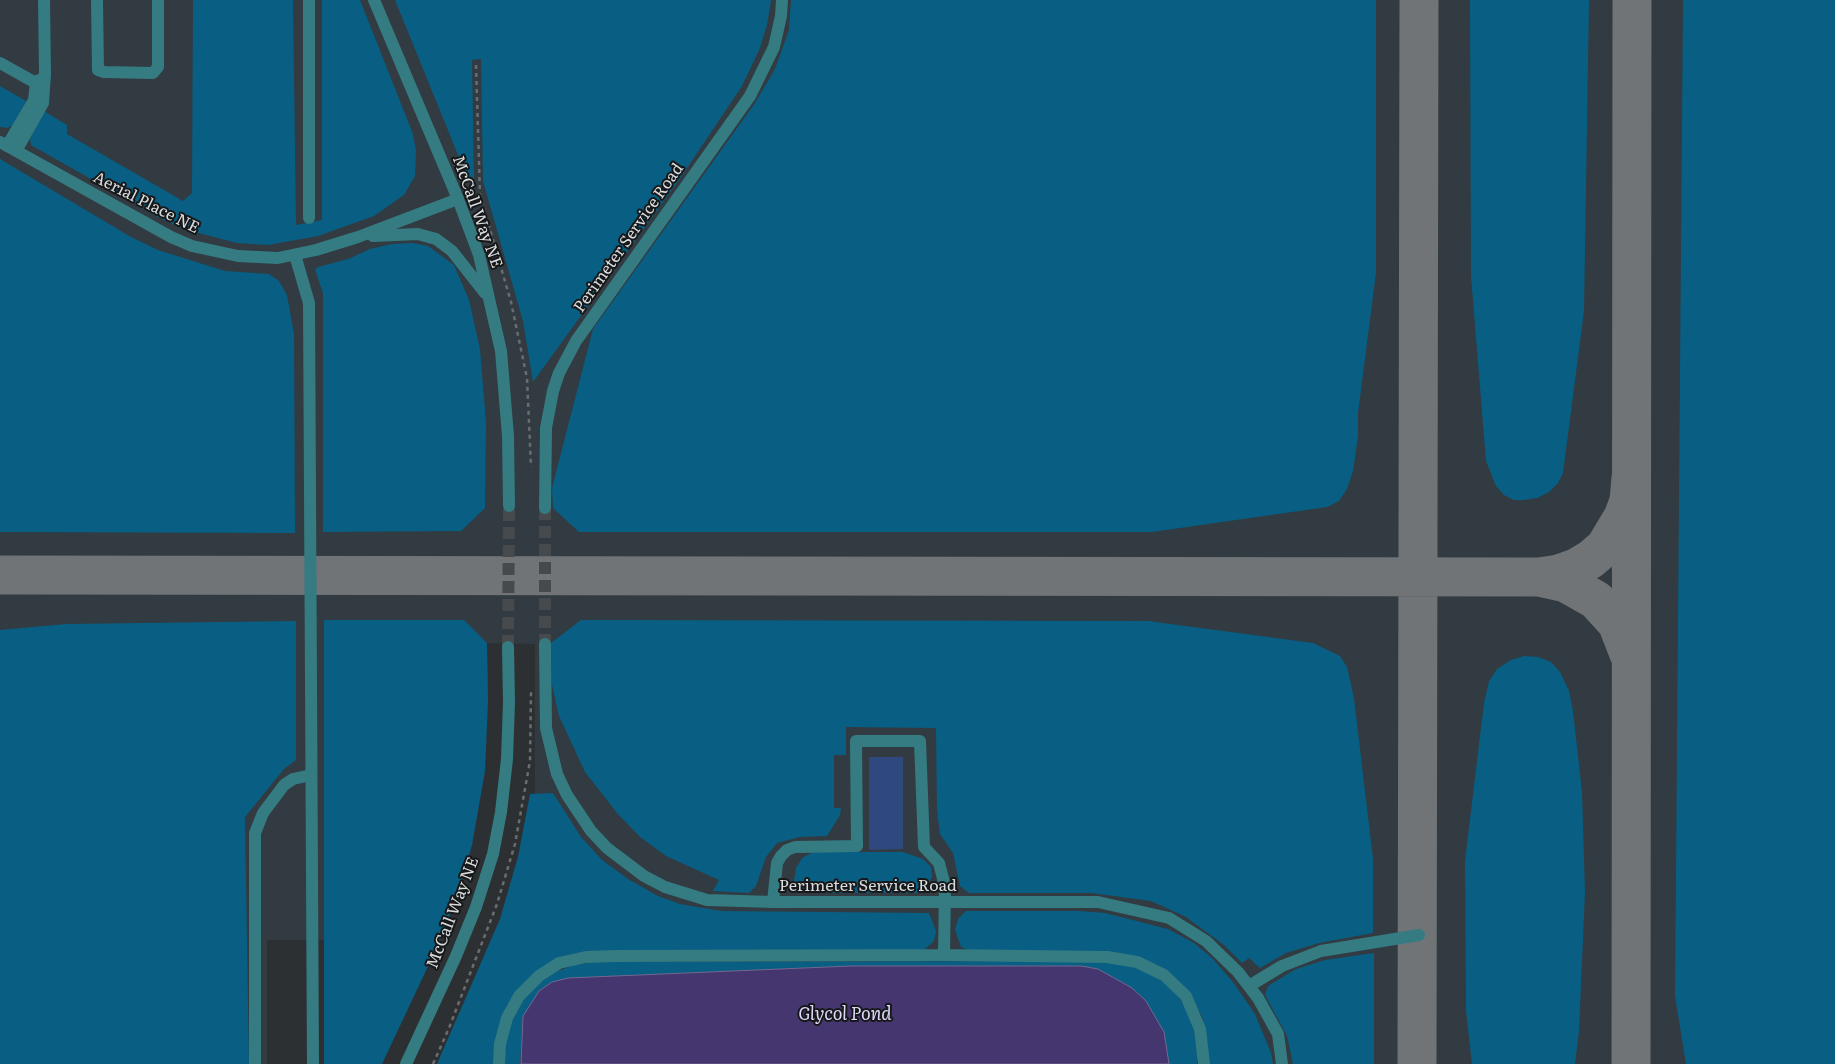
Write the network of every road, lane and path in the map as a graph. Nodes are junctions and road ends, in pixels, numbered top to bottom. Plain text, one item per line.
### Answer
1 (44, 0) edge
2 (97, 0) edge
3 (158, 0) edge
4 (309, 0) edge
5 (374, 0) edge
6 (782, 0) edge
7 (0, 63) edge
8 (476, 65) dead end
9 (41, 78) junction
10 (8, 146) edge
11 (458, 198) junction
12 (309, 218) dead end
13 (358, 237) junction
14 (295, 255) junction
15 (488, 297) junction
16 (531, 477) dead end
17 (509, 506) tunnel mouth
18 (545, 508) tunnel mouth
19 (545, 644) tunnel mouth
20 (508, 647) tunnel mouth
21 (311, 774) junction
22 (772, 902) junction
23 (945, 902) junction
24 (1419, 935) dead end
25 (944, 955) junction
26 (1249, 986) junction
27 (255, 1064) edge
28 (313, 1064) edge
29 (406, 1064) edge
30 (499, 1064) edge
31 (1204, 1064) edge
32 (1282, 1064) edge

1 - 9 street
2 - 3 street
4 - 12 street
5 - 11 street, McCall Way NE
6 - 18 street, Perimeter Service Road
7 - 9 street
8 - 16 path
9 - 10 street
10 - 14 street, Aerial Place NE
11 - 13 street, Aerial Place NE
11 - 15 street, McCall Way NE
13 - 14 street, Aerial Place NE
13 - 15 street
14 - 21 street
15 - 17 street, McCall Way NE
19 - 22 street, Perimeter Service Road
20 - 29 street, McCall Way NE
21 - 27 street
21 - 28 street
22 - 23 street, Perimeter Service Road
22 - 23 street
23 - 25 street
23 - 26 street, Perimeter Service Road
24 - 26 street
25 - 30 street
25 - 31 street
26 - 32 street, Perimeter Service Road

